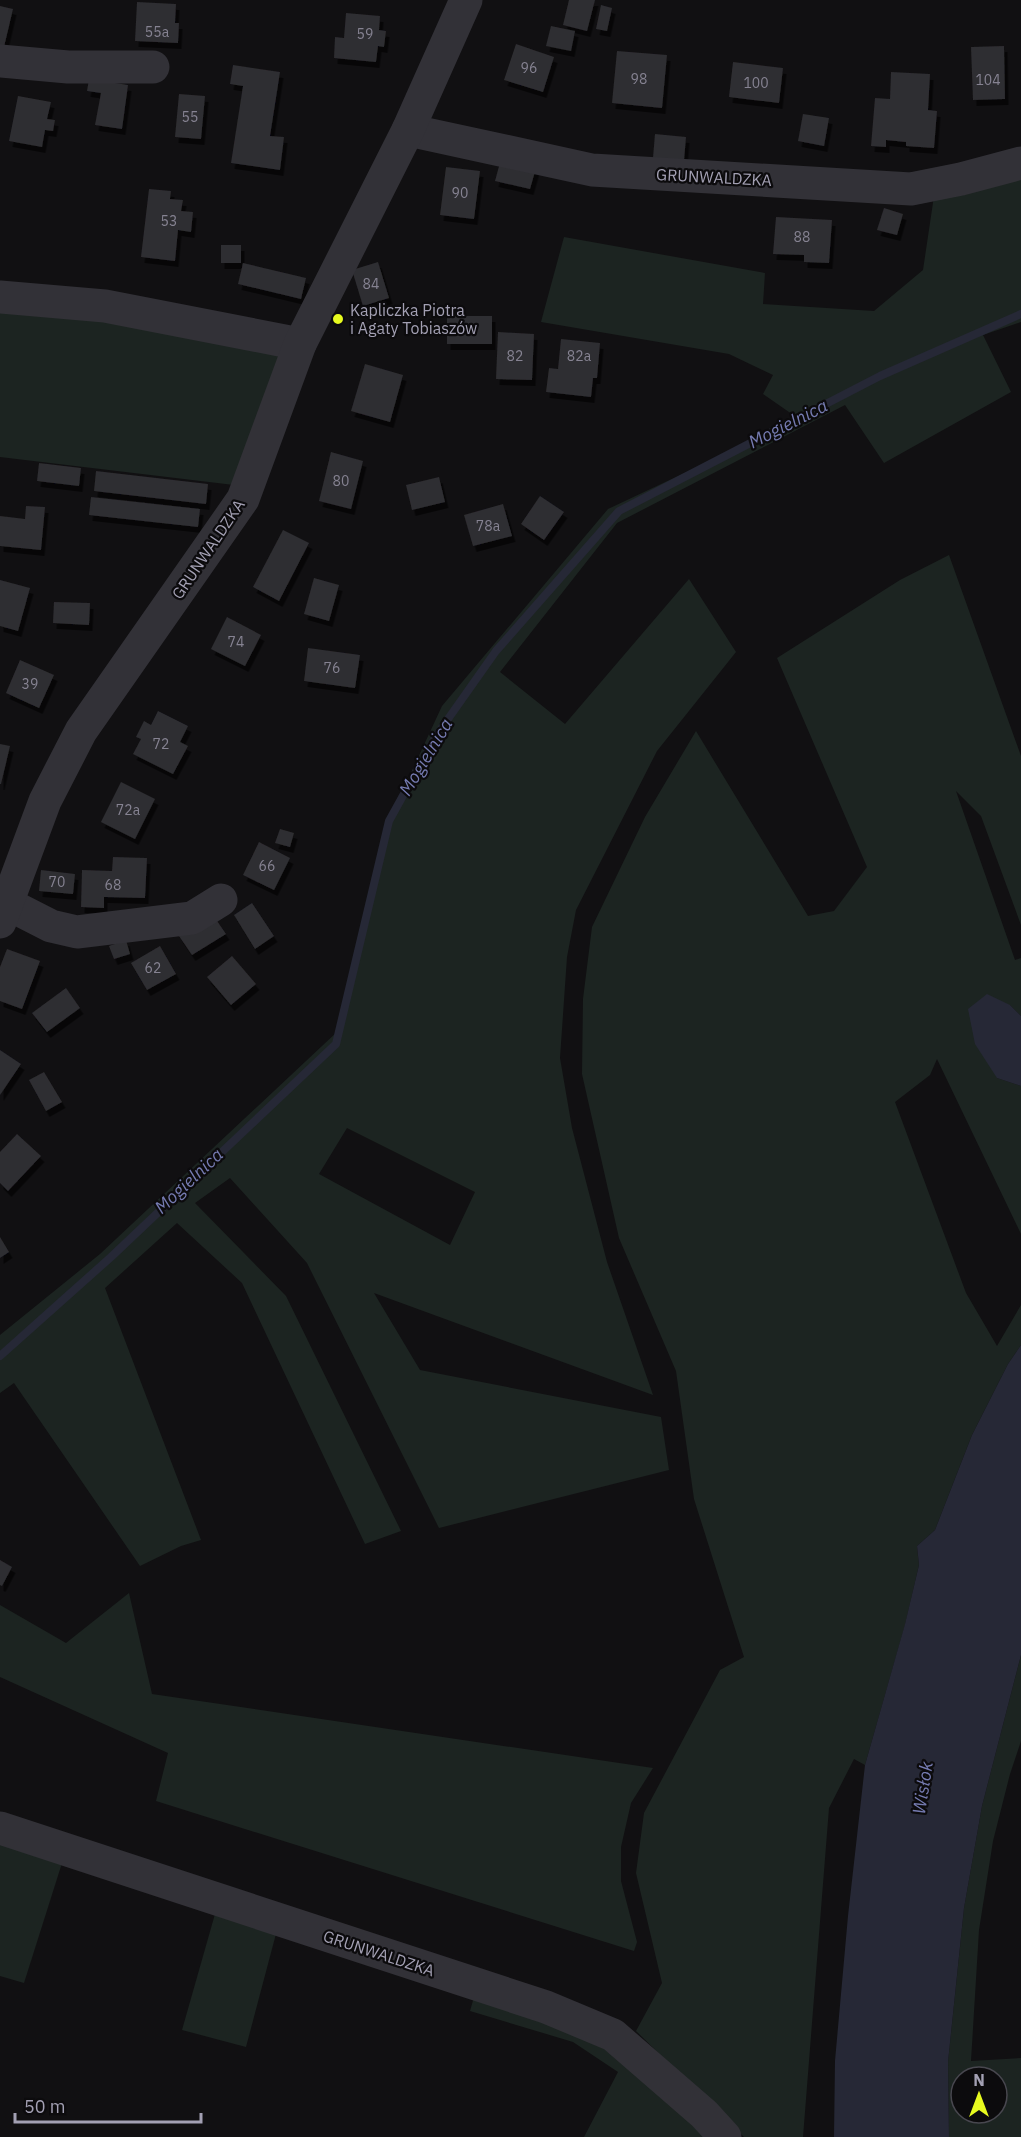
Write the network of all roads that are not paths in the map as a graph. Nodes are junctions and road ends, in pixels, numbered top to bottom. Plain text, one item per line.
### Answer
1 (466, 0) edge
2 (0, 61) edge
3 (153, 68) dead end
4 (408, 130) junction
5 (1021, 163) edge
6 (0, 297) edge
7 (300, 344) junction
8 (220, 900) dead end
9 (2, 909) edge
10 (0, 1828) edge
11 (725, 2137) edge

1 - 4 street, GRUNWALDZKA
2 - 3 street
4 - 5 street, GRUNWALDZKA
4 - 7 street, GRUNWALDZKA
6 - 7 street
7 - 9 street, GRUNWALDZKA
8 - 9 street
10 - 11 street, GRUNWALDZKA

